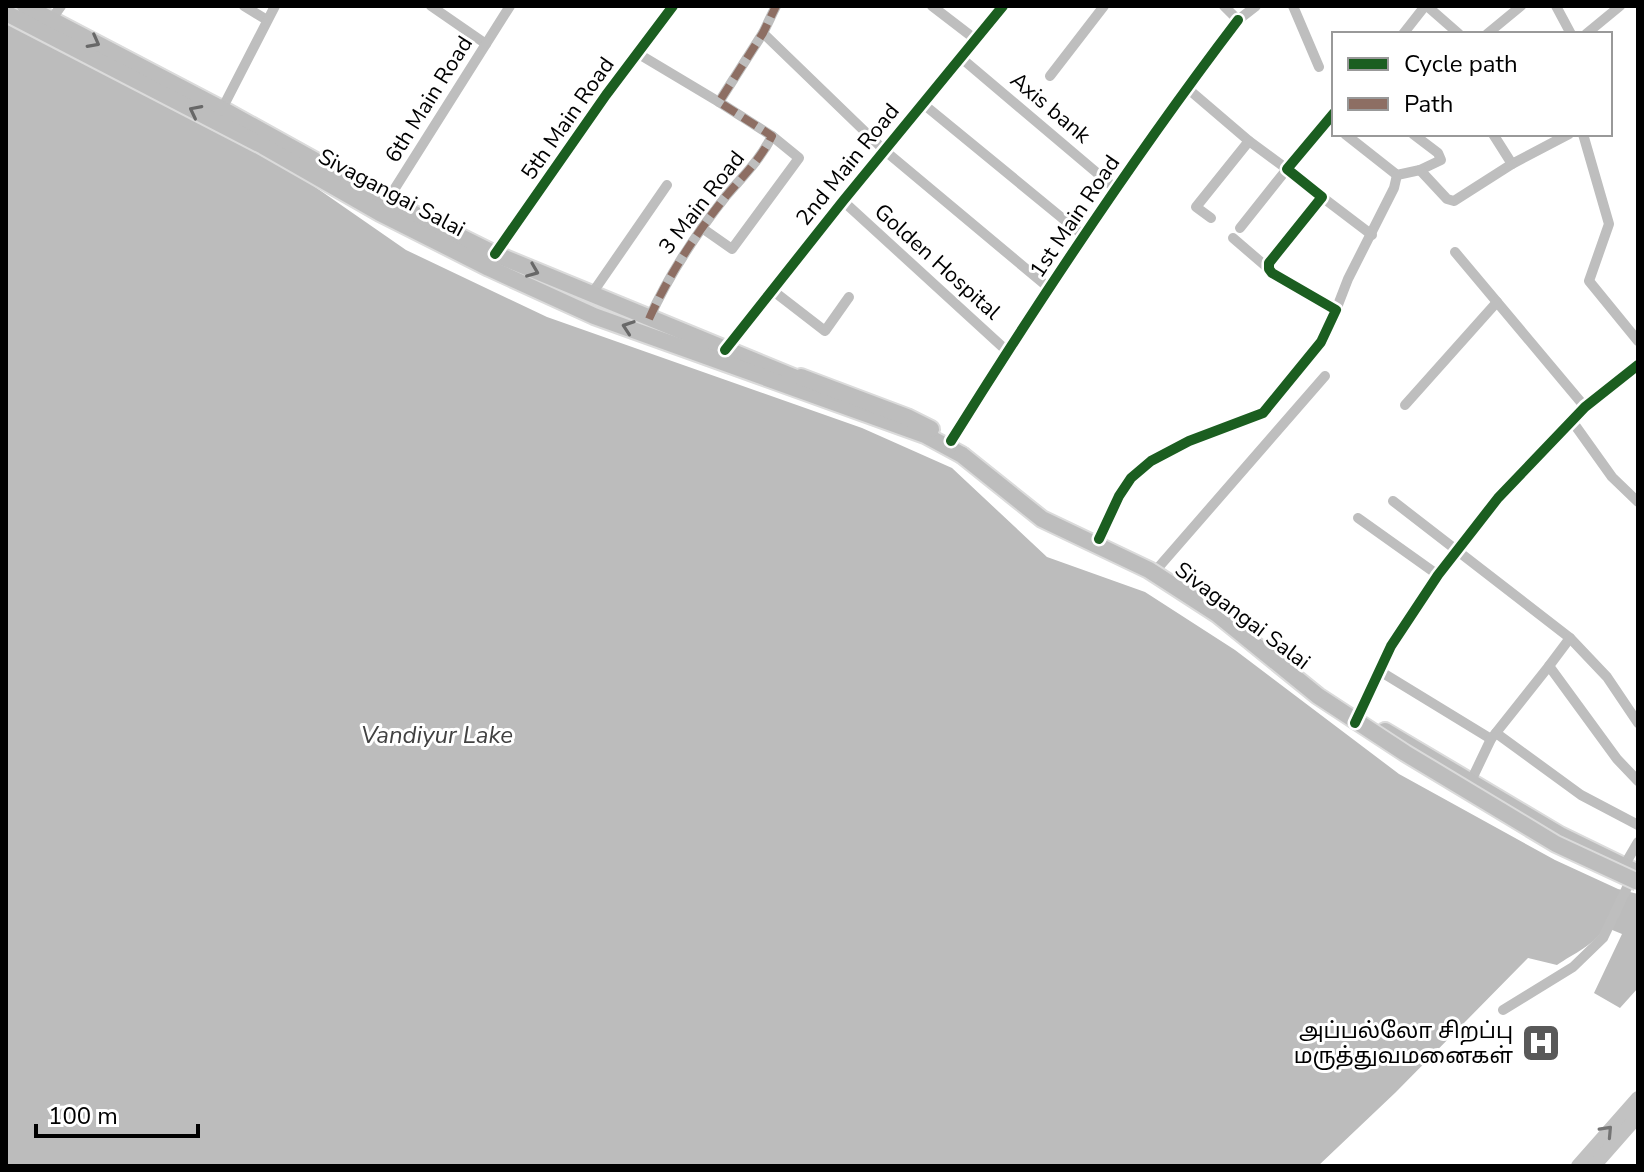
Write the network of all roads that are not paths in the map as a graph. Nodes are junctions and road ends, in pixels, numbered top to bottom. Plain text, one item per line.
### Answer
1 (25, 6) edge
2 (244, 6) edge
3 (275, 6) edge
4 (431, 6) edge
5 (510, 6) edge
6 (673, 6) edge
7 (776, 6) edge
8 (932, 6) edge
9 (1003, 6) edge
10 (1104, 6) edge
11 (1224, 6) edge
12 (1256, 6) edge
13 (1293, 6) edge
14 (1521, 6) edge
15 (1556, 6) edge
16 (1620, 6) edge
17 (1421, 8) edge
18 (6, 13) edge
19 (56, 13) edge
20 (267, 20) junction
21 (1238, 20) junction
22 (1404, 32) edge
23 (1456, 32) edge
24 (1489, 32) edge
25 (1570, 32) edge
26 (1588, 32) edge
27 (763, 33) junction
28 (975, 39) junction
29 (486, 44) junction
30 (637, 53) junction
31 (960, 57) junction
32 (1319, 67) dead end
33 (1050, 76) dead end
34 (1187, 88) junction
35 (719, 102) junction
36 (922, 103) junction
37 (222, 109) junction
38 (1332, 120) edge
39 (772, 136) junction
40 (1348, 136) edge
41 (1416, 136) edge
42 (1494, 136) edge
43 (1565, 136) edge
44 (1584, 136) edge
45 (1249, 141) junction
46 (884, 150) junction
47 (1512, 164) junction
48 (1287, 169) junction
49 (1420, 170) junction
50 (1397, 175) junction
51 (667, 185) dead end
52 (1116, 189) junction
53 (1322, 197) junction
54 (843, 201) junction
55 (384, 207) junction
56 (1211, 218) dead end
57 (702, 228) junction
58 (1240, 228) dead end
59 (1372, 235) junction
60 (1084, 236) junction
61 (1233, 238) dead end
62 (1455, 252) dead end
63 (495, 254) junction
64 (1269, 269) junction
65 (1049, 288) junction
66 (772, 290) junction
67 (591, 295) junction
68 (849, 297) dead end
69 (1497, 302) junction
70 (1336, 310) junction
71 (649, 319) junction
72 (1638, 341) edge
73 (725, 350) junction
74 (1007, 351) junction
75 (1638, 365) edge
76 (772, 375) junction
77 (1325, 376) dead end
78 (1405, 405) dead end
79 (1585, 407) junction
80 (1572, 421) junction
81 (951, 441) junction
82 (1393, 501) dead end
83 (1638, 502) edge
84 (1358, 518) dead end
85 (1099, 539) junction
86 (1457, 550) junction
87 (1157, 569) junction
88 (1438, 575) junction
89 (1570, 638) junction
90 (1549, 666) junction
91 (1378, 670) junction
92 (1357, 719) junction
93 (1638, 724) edge
94 (1494, 736) junction
95 (1638, 781) edge
96 (1470, 783) junction
97 (1638, 825) edge
98 (1638, 842) edge
99 (1635, 877) edge
100 (1503, 1010) dead end
101 (1638, 1098) edge
102 (1638, 1116) edge
103 (1578, 1166) edge
104 (1594, 1166) edge

1 - 19 main road, Sivagangai Salai
2 - 20 street
3 - 20 street
4 - 29 street
5 - 29 street, 6th Main Road
6 - 30 street, 5th Main Road
7 - 27 street
8 - 28 street
9 - 28 street, 2nd Main Road
10 - 33 street
11 - 21 street
12 - 21 street, 1st Main Road
13 - 32 street
14 - 24 street
15 - 25 street
16 - 26 street
17 - 22 street
17 - 23 street
55 -> 18 main road, Sivagangai Salai
19 -> 37 main road, Sivagangai Salai
20 - 37 street
21 - 34 street, 1st Main Road
27 - 35 street
27 - 46 street
28 - 31 street, 2nd Main Road
29 - 55 street, 6th Main Road
30 - 35 street, 3 Main Road
30 - 63 street, 5th Main Road
31 - 36 street, 2nd Main Road
31 - 52 street, Axis bank
34 - 45 street
34 - 52 street, 1st Main Road
35 - 39 street, 3 Main Road
36 - 46 street, 2nd Main Road
36 - 60 street
37 - 55 main road, Sivagangai Salai
38 - 48 street
39 - 57 street, 3 Main Road
39 - 57 street
40 - 50 street
41 - 49 street
42 - 47 street
43 - 47 street
44 - 72 street
45 - 48 street
45 - 56 street
46 - 54 street, 2nd Main Road
46 - 65 street
47 - 49 street
48 - 53 street
48 - 58 street
49 - 50 street
50 - 59 street
51 - 67 street
52 - 60 street, 1st Main Road
53 - 59 street
53 - 64 street
54 - 66 street, 2nd Main Road
54 - 74 street, Golden Hospital
55 - 63 main road, Sivagangai Salai
76 -> 55 main road, Sivagangai Salai
57 - 71 street, 3 Main Road
59 - 70 street
60 - 65 street, 1st Main Road
61 - 64 street
62 - 69 street
63 -> 67 main road, Sivagangai Salai
64 - 70 street
65 - 74 street, 1st Main Road
66 - 68 street
66 - 73 street, 2nd Main Road
67 - 71 main road, Sivagangai Salai
69 - 78 street
69 - 79 street
70 - 85 street
71 - 73 main road, Sivagangai Salai
73 - 76 main road, Sivagangai Salai
74 - 81 street, 1st Main Road
75 - 79 street
76 - 81 main road, Sivagangai Salai
76 - 92 main road, Sivagangai Salai
76 - 99 main road, Sivagangai Salai, bridge
77 - 87 street
79 - 80 street
80 - 83 street
80 - 86 street
81 - 85 main road, Sivagangai Salai
82 - 86 street
84 - 88 street
85 - 87 main road, Sivagangai Salai
86 - 88 street
86 - 89 street
87 - 92 main road, Sivagangai Salai
88 - 91 street
89 - 90 street
89 - 93 street
90 - 94 street
90 - 95 street
91 - 92 street
91 - 94 street
92 - 96 main road, Sivagangai Salai
92 - 99 main road, Sivagangai Salai
94 - 96 street
94 - 97 street
96 - 99 main road, Sivagangai Salai
98 - 99 street
99 - 100 street
103 -> 101 main road
102 - 104 main road

